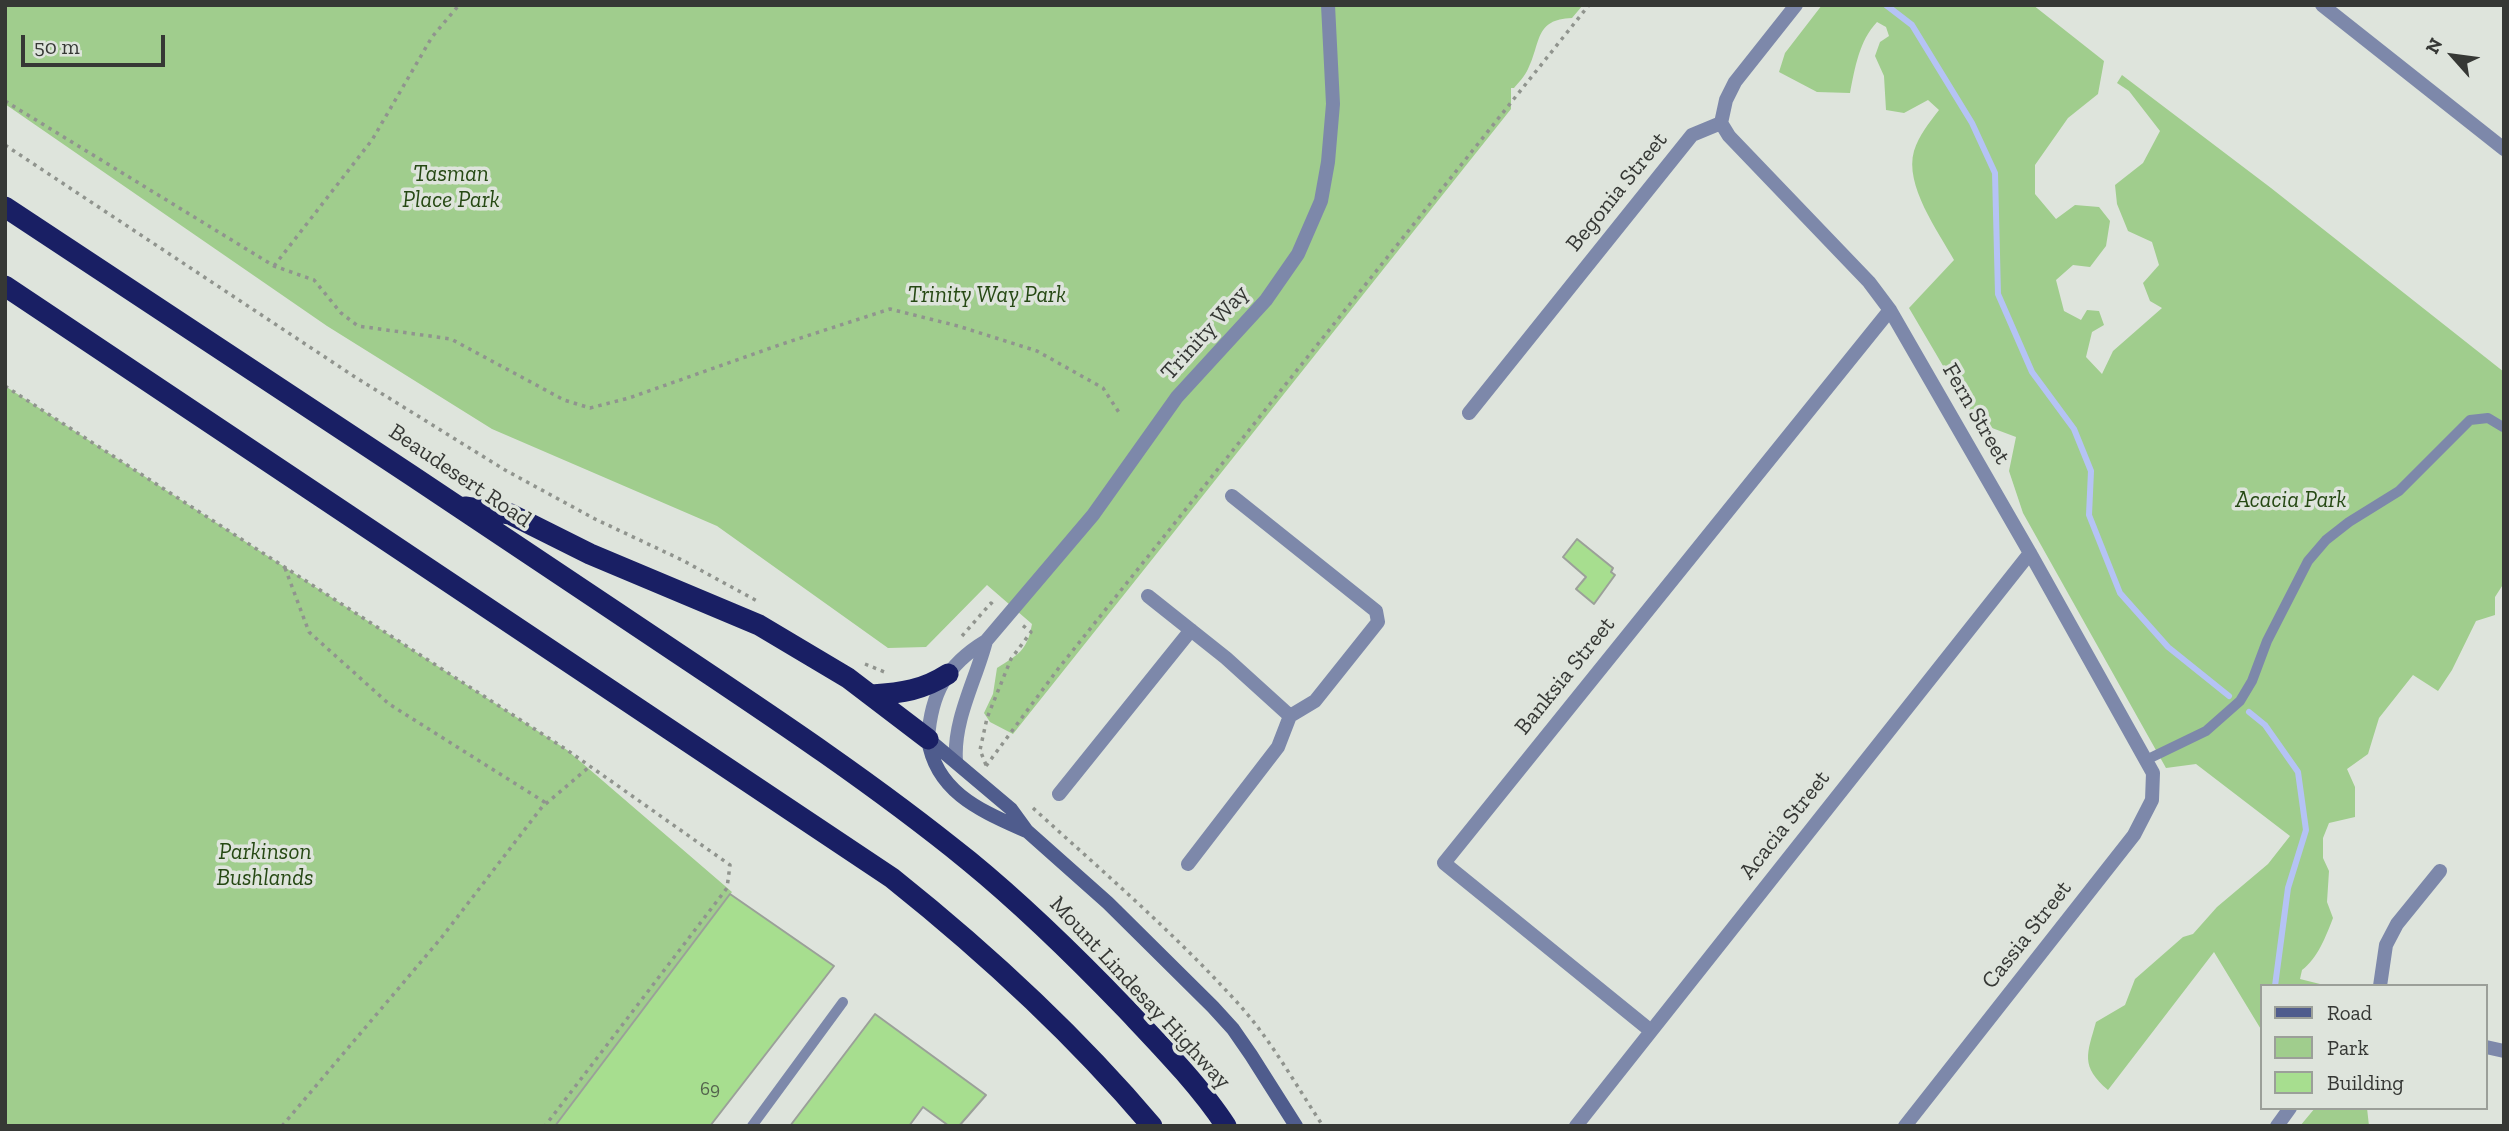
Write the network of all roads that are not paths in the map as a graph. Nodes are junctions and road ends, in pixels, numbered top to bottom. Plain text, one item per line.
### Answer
1 (1328, 5) edge
2 (1796, 5) edge
3 (2322, 5) edge
4 (1721, 122) junction
5 (2504, 149) edge
6 (5, 207) edge
7 (5, 286) edge
8 (5, 300) edge
9 (30, 302) junction
10 (1890, 310) junction
11 (1469, 413) dead end
12 (2504, 427) edge
13 (1233, 496) dead end
14 (456, 505) junction
15 (2030, 553) junction
16 (1148, 596) dead end
17 (1191, 630) junction
18 (986, 641) junction
19 (948, 674) junction
20 (872, 695) junction
21 (1290, 716) junction
22 (928, 740) junction
23 (2146, 760) junction
24 (956, 761) junction
25 (882, 794) joint
26 (1059, 794) dead end
27 (1027, 831) junction
28 (1188, 864) dead end
29 (2440, 871) dead end
30 (2380, 984) edge
31 (843, 1002) dead end
32 (1651, 1031) junction
33 (2289, 1110) edge
34 (1226, 1123) edge
35 (752, 1126) edge
36 (1152, 1126) edge
37 (1296, 1126) edge
38 (1576, 1126) edge
39 (1905, 1126) edge
40 (2277, 1126) edge

1 - 18 street, Trinity Way
2 - 4 street
3 - 5 street
4 - 10 street, Fern Street
4 - 11 street, Begonia Street
6 - 14 highway, Beaudesert Road
7 - 9 highway
8 - 9 highway
9 - 36 highway
10 - 15 street, Fern Street
10 - 32 street, Banksia Street
12 - 23 lane
13 - 21 street
14 - 20 highway
14 - 25 highway, Beaudesert Road
15 - 23 street, Fern Street
15 - 32 street, Acacia Street
16 - 17 street
17 - 21 street
17 - 26 street
18 - 19 street, Trinity Way
18 - 24 street, Trinity Way
19 - 20 highway
19 - 22 street, Trinity Way
20 - 22 highway
21 - 28 street
22 - 24 street, Mount Lindesay Highway
22 - 27 street, Mount Lindesay Highway
23 - 39 street, Cassia Street
24 - 27 street, Mount Lindesay Highway
25 - 34 highway, Mount Lindesay Highway
27 - 37 street, Mount Lindesay Highway
29 - 30 street
31 - 35 lane
32 - 38 street, Acacia Street
33 - 40 street

